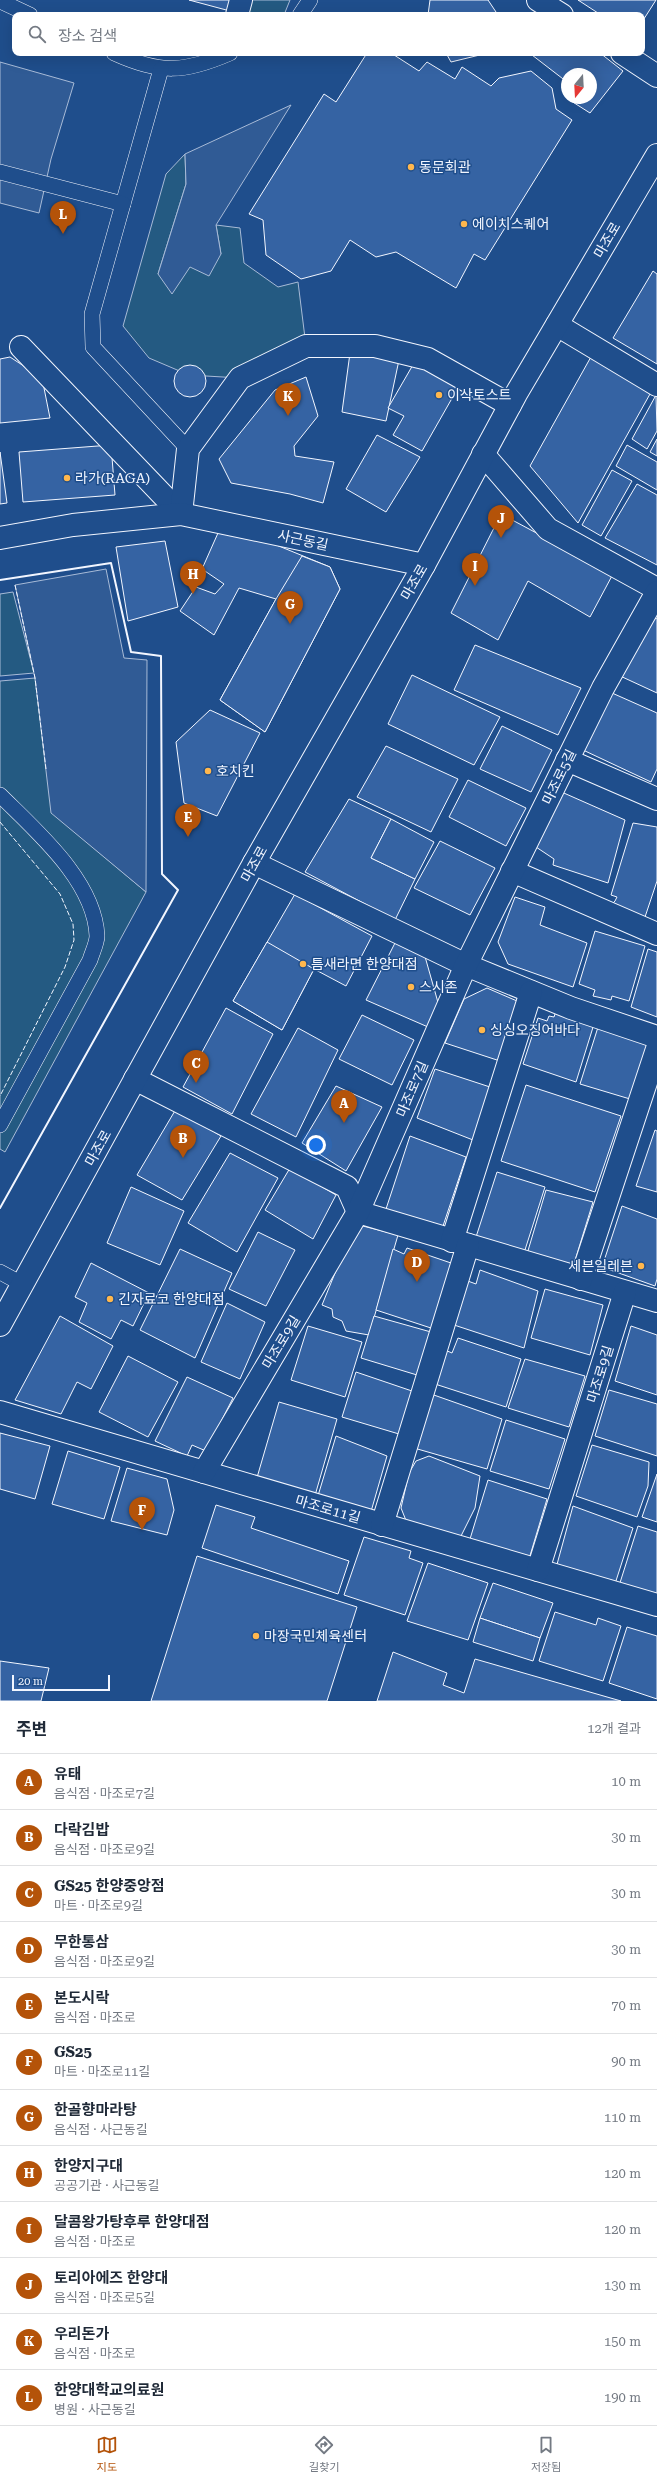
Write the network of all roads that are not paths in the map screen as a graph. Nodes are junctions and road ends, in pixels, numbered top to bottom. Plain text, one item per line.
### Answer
1 (241, 0) edge
2 (310, 0) edge
3 (538, 0) edge
4 (0, 1) edge
5 (24, 12) edge
6 (238, 12) edge
7 (302, 12) edge
8 (557, 12) edge
9 (121, 56) edge
10 (223, 56) edge
11 (627, 56) edge
12 (161, 69) junction
13 (657, 76) edge
14 (657, 155) edge
15 (0, 172) edge
16 (123, 204) junction
17 (557, 325) junction
18 (21, 347) dead end
19 (657, 385) edge
20 (510, 405) junction
21 (188, 449) junction
22 (483, 454) junction
23 (181, 514) junction
24 (0, 538) edge
25 (424, 564) junction
26 (657, 590) edge
27 (567, 760) junction
28 (0, 795) edge
29 (657, 799) edge
30 (254, 863) junction
31 (512, 871) junction
32 (657, 934) edge
33 (466, 965) junction
34 (531, 992) junction
35 (657, 1037) edge
36 (657, 1049) edge
37 (136, 1079) junction
38 (0, 1125) edge
39 (358, 1212) junction
40 (460, 1243) junction
41 (0, 1272) edge
42 (582, 1279) junction
43 (22, 1284) junction
44 (625, 1292) junction
45 (657, 1301) edge
46 (0, 1325) edge
47 (0, 1412) edge
48 (204, 1472) junction
49 (382, 1525) junction
50 (538, 1570) junction
51 (657, 1606) edge

1 - 6 street
2 - 7 lane
3 - 8 street
4 - 5 lane
9 - 12 lane
10 - 12 lane
11 - 13 street
12 - 16 lane
14 - 17 street, 마조로
15 - 16 lane
16 - 21 lane
17 - 19 street
17 - 20 street, 마조로
18 - 23 street
20 - 21 street
20 - 22 street, 마조로
21 - 23 street
22 - 25 street, 마조로
22 - 26 street, 마조로5길
23 - 24 street, 사근동길
23 - 25 street, 사근동길
25 - 30 street, 마조로
26 - 27 street, 마조로5길
27 - 29 street
27 - 31 street, 마조로5길
28 - 38 lane
30 - 33 street
30 - 37 street, 마조로
31 - 32 street
31 - 33 street, 마조로5길
33 - 34 street
33 - 39 street, 마조로7길
34 - 35 street
34 - 40 street
36 - 42 street
37 - 39 street
37 - 43 street, 마조로
39 - 40 street
39 - 48 street, 마조로9길
40 - 42 street
40 - 49 street
41 - 43 lane
42 - 44 street
43 - 46 street, 마조로
44 - 45 street
44 - 50 street, 마조로9길
47 - 48 street, 마조로11길
48 - 49 street, 마조로11길
49 - 50 street, 마조로11길
50 - 51 street, 마조로11길

